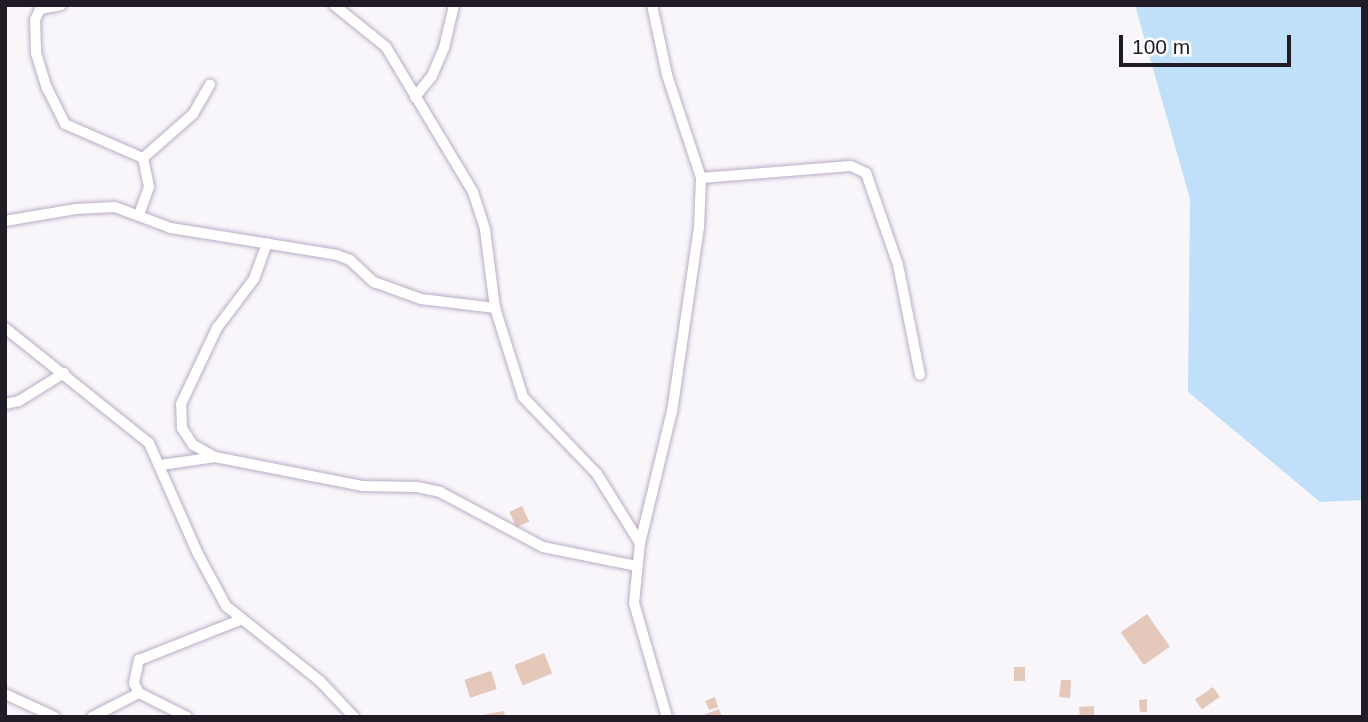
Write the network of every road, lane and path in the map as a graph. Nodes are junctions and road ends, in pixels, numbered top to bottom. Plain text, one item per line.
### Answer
1 (61, 5) edge
2 (334, 5) edge
3 (454, 5) edge
4 (642, 5) edge
5 (652, 5) edge
6 (654, 18) junction
7 (210, 84) dead end
8 (415, 97) junction
9 (143, 158) junction
10 (701, 178) junction
11 (139, 215) junction
12 (5, 221) edge
13 (267, 243) junction
14 (495, 308) junction
15 (5, 328) edge
16 (64, 373) junction
17 (920, 375) dead end
18 (5, 404) edge
19 (215, 457) junction
20 (161, 466) junction
21 (640, 542) junction
22 (636, 566) junction
23 (240, 620) junction
24 (139, 693) junction
25 (5, 694) edge
26 (55, 717) edge
27 (92, 717) edge
28 (187, 717) edge
29 (354, 717) edge
30 (667, 717) edge

1 - 9 street
2 - 8 street
3 - 8 street
4 - 6 street
5 - 6 street
6 - 10 street
7 - 9 street
8 - 14 street
9 - 11 street
10 - 17 street
10 - 21 street
11 - 12 street
11 - 13 street
13 - 14 street
13 - 19 street
14 - 21 street
15 - 16 street
16 - 18 street
16 - 20 street
19 - 20 street
19 - 22 street
20 - 23 street
21 - 22 street
22 - 30 street
23 - 24 street
23 - 29 street
24 - 27 street
24 - 28 street
25 - 26 street

